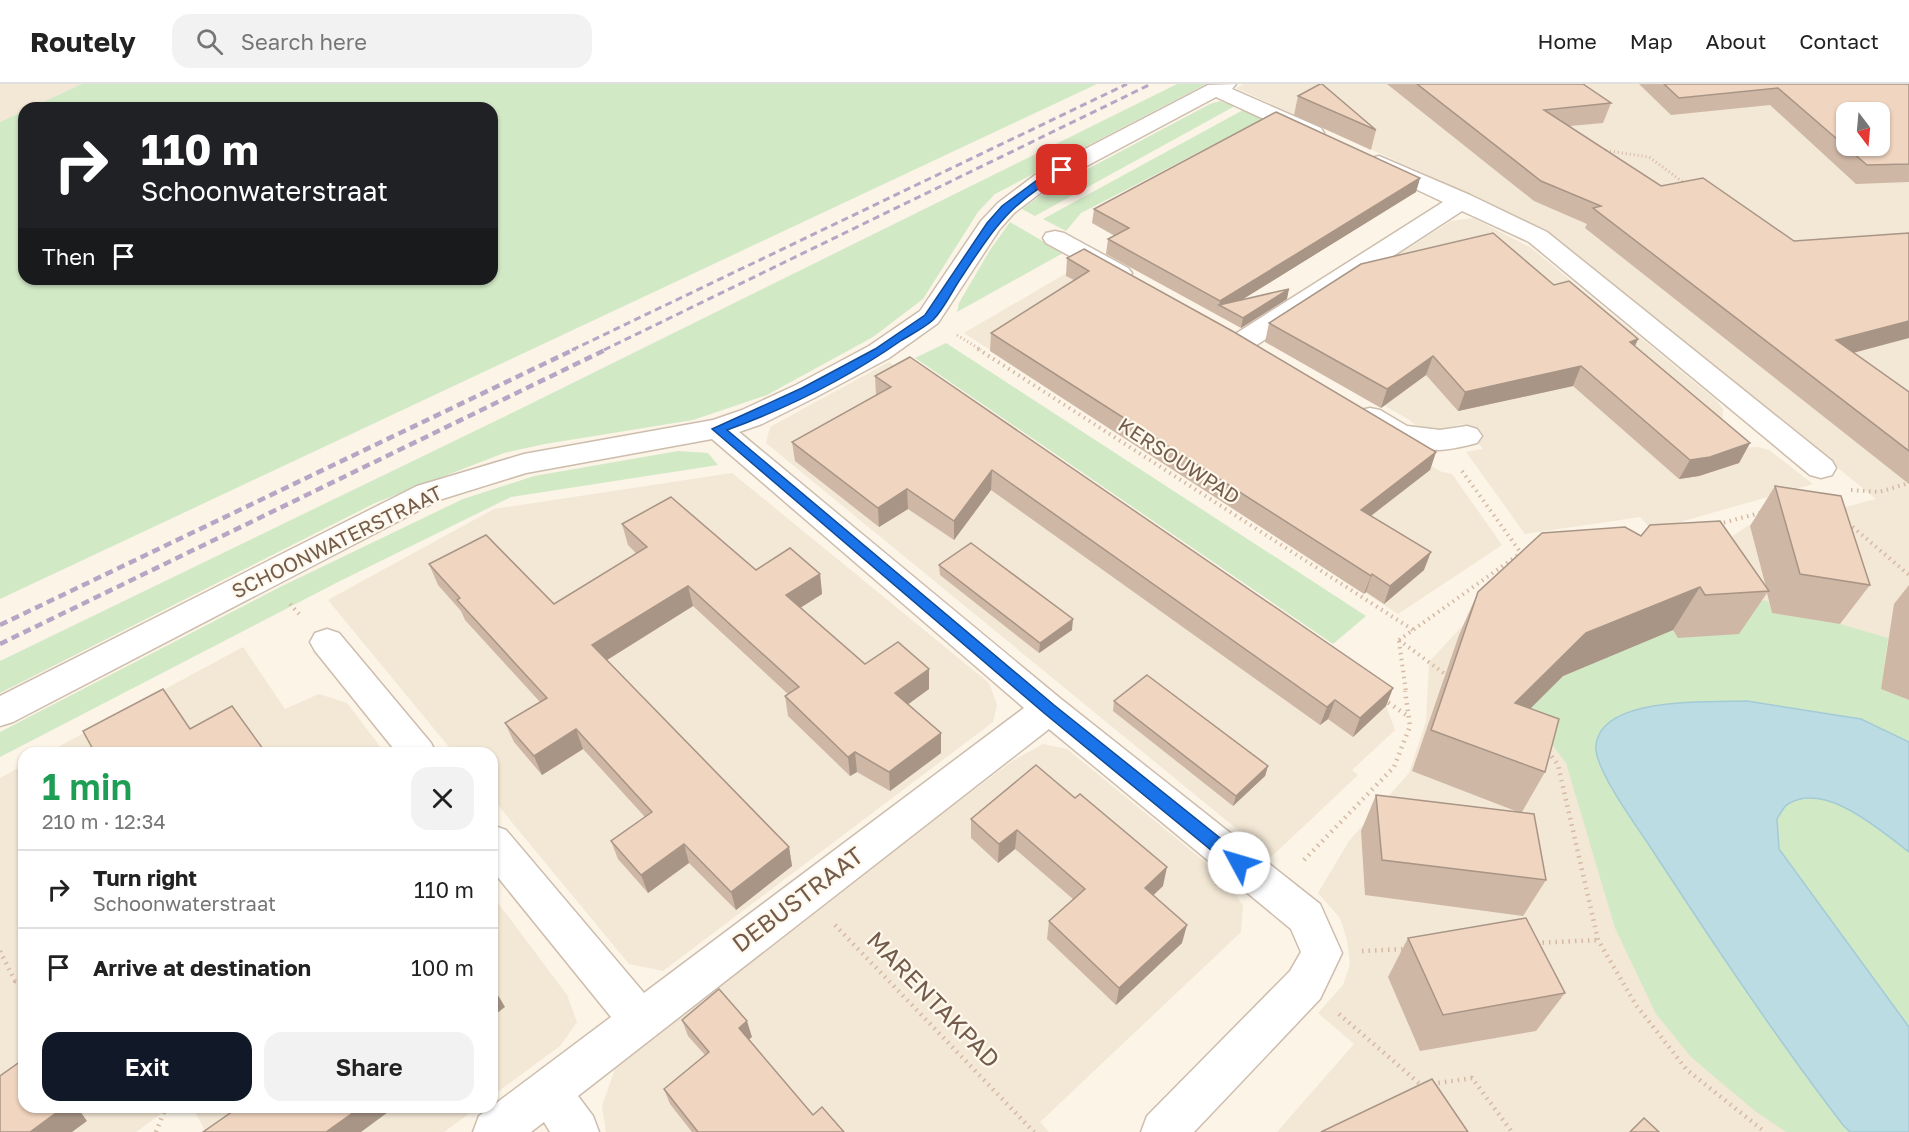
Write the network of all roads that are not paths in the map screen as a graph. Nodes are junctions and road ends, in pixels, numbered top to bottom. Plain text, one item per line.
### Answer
1 (1220, 86) edge
2 (1462, 200) junction
3 (1055, 238) dead end
4 (1138, 284) edge
5 (1241, 342) edge
6 (1350, 405) edge
7 (718, 429) junction
8 (1467, 436) dead end
9 (1821, 468) dead end
10 (327, 642) road end
11 (1049, 709) junction
12 (0, 712) edge
13 (413, 747) edge
14 (498, 849) edge
15 (640, 1020) junction
16 (548, 1091) junction
17 (495, 1132) edge
18 (578, 1132) edge
19 (1162, 1132) edge

1 - 2 street
1 - 7 street, SCHOONWATERSTRAAT
2 - 5 street
2 - 9 street
3 - 4 street
6 - 8 street
7 - 11 street
7 - 12 street, SCHOONWATERSTRAAT
10 - 13 street
11 - 15 street, DEBUSTRAAT
11 - 19 street
14 - 15 street
15 - 16 street, DEBUSTRAAT
16 - 17 street, DEBUSTRAAT
16 - 18 street

